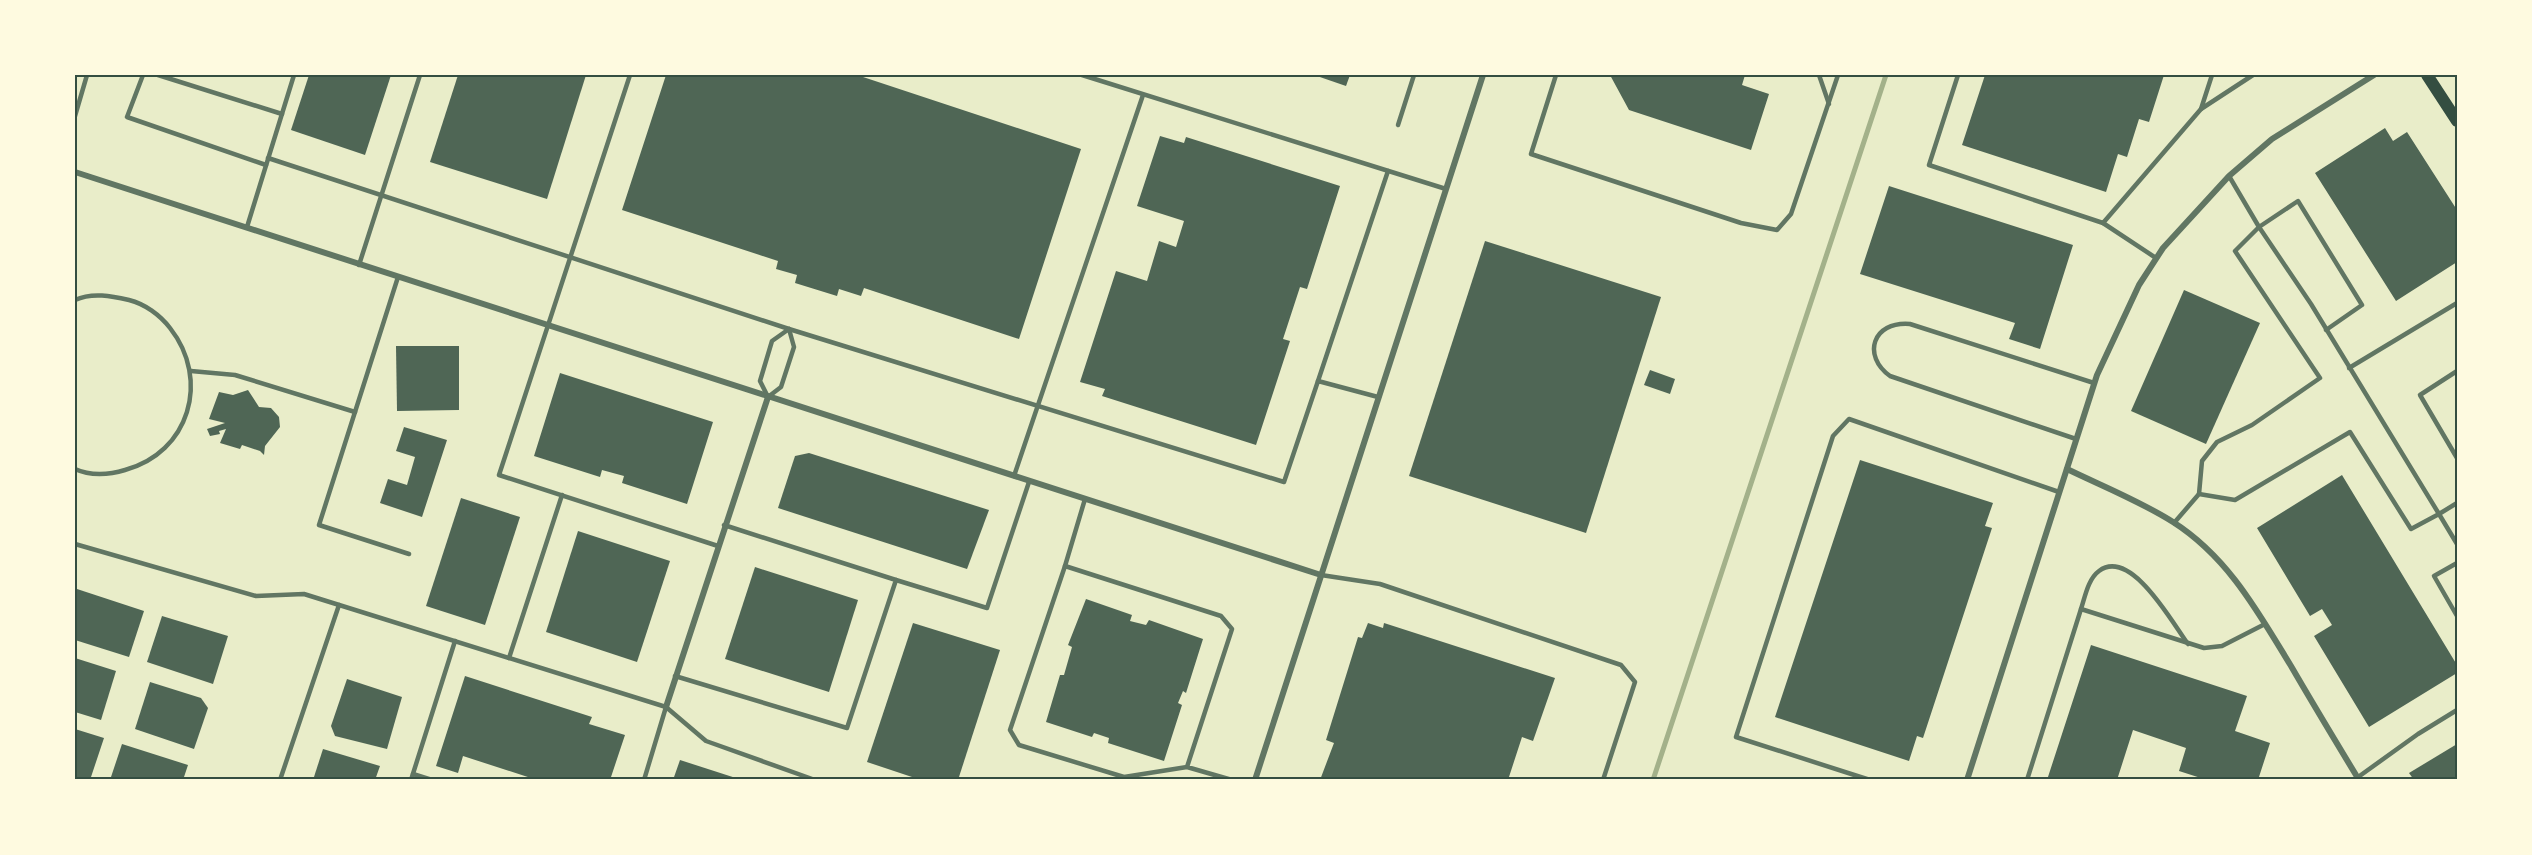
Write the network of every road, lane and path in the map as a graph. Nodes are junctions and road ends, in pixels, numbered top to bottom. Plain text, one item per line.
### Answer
1 (87, 75) edge
2 (143, 75) edge
3 (158, 75) edge
4 (294, 75) edge
5 (420, 75) edge
6 (630, 75) edge
7 (1082, 75) edge
8 (1414, 75) edge
9 (1483, 75) edge
10 (1556, 75) edge
11 (1819, 75) edge
12 (1838, 75) edge
13 (1959, 75) edge
14 (2212, 75) edge
15 (2253, 75) edge
16 (2374, 75) edge
17 (2427, 75) edge
18 (1143, 95) junction
19 (1829, 104) junction
20 (2201, 109) junction
21 (282, 114) junction
22 (75, 116) edge
23 (2457, 121) edge
24 (1398, 125) dead end
25 (268, 158) junction
26 (266, 165) junction
27 (1388, 171) junction
28 (75, 172) edge
29 (2229, 176) junction
30 (1446, 189) junction
31 (381, 197) junction
32 (2103, 223) junction
33 (247, 227) junction
34 (2259, 227) junction
35 (569, 258) junction
36 (2156, 258) junction
37 (359, 265) junction
38 (398, 277) junction
39 (75, 300) edge
40 (2457, 303) edge
41 (546, 325) junction
42 (789, 329) junction
43 (2326, 330) junction
44 (2349, 368) junction
45 (191, 371) junction
46 (2457, 371) edge
47 (1318, 381) junction
48 (2094, 384) junction
49 (768, 397) junction
50 (1378, 398) junction
51 (1037, 407) junction
52 (355, 412) junction
53 (2076, 439) junction
54 (2457, 458) edge
55 (75, 469) edge
56 (2067, 469) junction
57 (1014, 477) junction
58 (1029, 482) junction
59 (2059, 492) junction
60 (2199, 494) junction
61 (562, 495) junction
62 (1085, 499) junction
63 (2457, 503) edge
64 (2439, 514) junction
65 (2174, 523) junction
66 (724, 525) junction
67 (75, 544) edge
68 (2457, 544) edge
69 (718, 546) junction
70 (409, 554) dead end
71 (2457, 563) edge
72 (1065, 566) junction
73 (1321, 574) junction
74 (896, 580) junction
75 (339, 605) junction
76 (2081, 609) junction
77 (2457, 616) edge
78 (2265, 624) junction
79 (454, 641) junction
80 (2188, 645) junction
81 (509, 658) junction
82 (675, 676) junction
83 (666, 707) junction
84 (2457, 710) edge
85 (1187, 767) junction
86 (413, 774) junction
87 (280, 780) edge
88 (411, 780) edge
89 (432, 780) edge
90 (644, 780) edge
91 (815, 780) edge
92 (1232, 780) edge
93 (1256, 780) edge
94 (1603, 780) edge
95 (1870, 780) edge
96 (1967, 780) edge
97 (2028, 780) edge
98 (2357, 780) edge

1 - 22 lane
2 - 26 lane
3 - 21 lane
4 - 21 lane
5 - 31 lane
6 - 35 lane
7 - 18 lane
8 - 24 lane
9 - 30 street
10 - 19 lane
11 - 19 lane
12 - 19 lane
13 - 32 lane
14 - 20 lane
15 - 20 lane
16 - 29 street
17 - 23 main road
18 - 27 lane
18 - 51 lane
20 - 32 lane
21 - 25 lane
25 - 26 lane
25 - 31 lane
26 - 33 lane
27 - 30 lane
27 - 47 lane
28 - 33 street
29 - 34 lane
29 - 36 street
30 - 50 street
31 - 35 lane
31 - 37 lane
32 - 36 lane
33 - 37 street
34 - 43 lane
34 - 43 lane
34 - 60 lane
35 - 41 lane
35 - 42 lane
36 - 48 street
37 - 38 street
38 - 41 street
38 - 52 lane
39 - 45 lane
40 - 44 lane
41 - 49 street
41 - 61 lane
42 - 49 lane
42 - 49 lane
42 - 51 lane
43 - 44 lane
44 - 64 lane
45 - 52 lane
45 - 55 lane
46 - 54 lane
47 - 50 lane
47 - 51 lane
48 - 53 street
48 - 53 lane
49 - 57 street
49 - 66 street
50 - 73 street
51 - 57 lane
52 - 70 lane
53 - 56 street
56 - 59 street
56 - 65 street
57 - 58 street
58 - 62 street
58 - 74 lane
59 - 95 lane
59 - 96 street
60 - 64 lane
60 - 65 lane
61 - 69 lane
61 - 81 lane
62 - 72 lane
62 - 73 street
63 - 64 lane
64 - 68 lane
65 - 78 street
66 - 69 street
66 - 74 lane
67 - 75 lane
69 - 82 street
71 - 77 lane
72 - 85 lane
72 - 85 lane
73 - 93 street
73 - 94 lane
74 - 82 lane
75 - 79 lane
75 - 87 lane
76 - 80 lane
76 - 80 lane
76 - 97 lane
78 - 80 lane
78 - 98 street
79 - 81 lane
79 - 86 lane
81 - 83 lane
82 - 83 street
83 - 90 lane
83 - 91 lane
84 - 98 lane
85 - 92 lane
86 - 88 lane
86 - 89 lane

